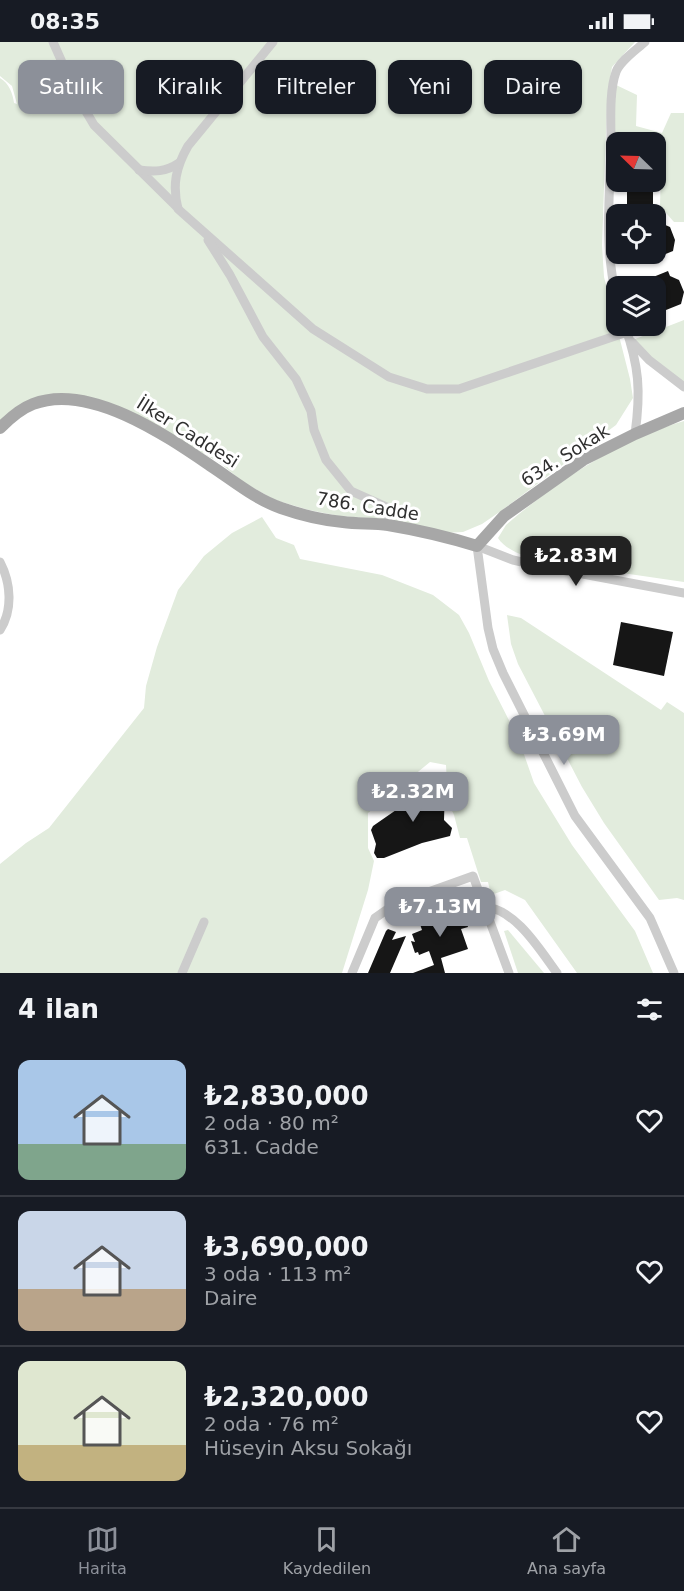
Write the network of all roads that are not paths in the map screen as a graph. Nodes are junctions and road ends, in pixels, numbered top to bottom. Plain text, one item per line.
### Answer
1 (53, 42) edge
2 (273, 42) edge
3 (645, 42) edge
4 (179, 163) junction
5 (139, 170) junction
6 (178, 209) junction
7 (613, 276) edge
8 (619, 336) edge
9 (629, 336) edge
10 (630, 336) edge
11 (684, 387) edge
12 (684, 413) edge
13 (0, 428) edge
14 (635, 434) junction
15 (255, 495) joint
16 (388, 525) junction
17 (477, 546) junction
18 (0, 562) edge
19 (684, 593) edge
20 (0, 630) edge
21 (484, 907) junction
22 (204, 922) dead end
23 (182, 973) edge
24 (352, 973) edge
25 (509, 973) edge
26 (557, 973) edge
27 (674, 973) edge

1 - 5 street
2 - 4 street
3 - 7 street
4 - 5 street
4 - 6 street
5 - 6 street
6 - 8 street
6 - 16 street
9 - 14 street
10 - 11 street
12 - 14 main road, 634. Sokak
13 - 15 main road, İlker Caddesi
14 - 17 main road, 634. Sokak
15 - 16 main road, 786. Cadde
16 - 17 main road, 786. Cadde
17 - 19 street
17 - 27 street
18 - 20 street
21 - 24 street
21 - 25 street
21 - 26 street
22 - 23 street

